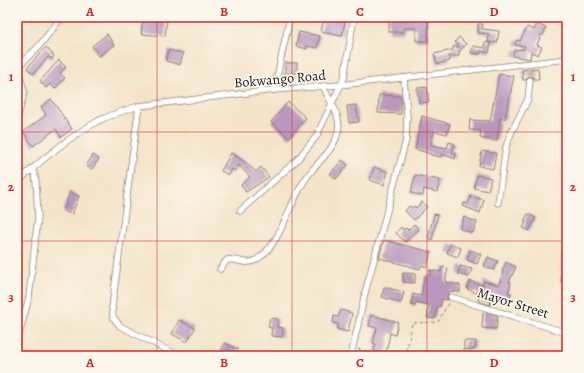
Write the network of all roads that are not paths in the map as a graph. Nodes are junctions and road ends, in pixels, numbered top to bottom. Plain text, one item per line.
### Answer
1 (62, 17) edge
2 (290, 17) edge
3 (354, 17) edge
4 (567, 59) edge
5 (404, 78) junction
6 (530, 80) tunnel mouth
7 (340, 85) junction
8 (323, 86) junction
9 (274, 90) junction
10 (332, 103) junction
11 (139, 106) junction
12 (17, 120) edge
13 (17, 162) edge
14 (33, 168) junction
15 (23, 177) junction
16 (17, 182) edge
17 (498, 203) dead end
18 (240, 211) dead end
19 (220, 269) dead end
20 (451, 297) road end
21 (567, 333) edge
22 (17, 342) edge
23 (179, 356) edge
24 (351, 356) edge

1 - 12 street
2 - 9 street
3 - 7 street
4 - 5 street, Bokwango Road
5 - 7 street, Bokwango Road
5 - 24 street
6 - 17 street
7 - 8 street, Bokwango Road
7 - 10 street
8 - 9 street, Bokwango Road
8 - 10 street
9 - 11 street, Bokwango Road
10 - 18 street
10 - 19 street
11 - 14 street, Bokwango Road
11 - 23 street
13 - 15 street
14 - 15 street, Bokwango Road
14 - 22 street
15 - 16 street, Bokwango Road
20 - 21 street, Mayor Street

